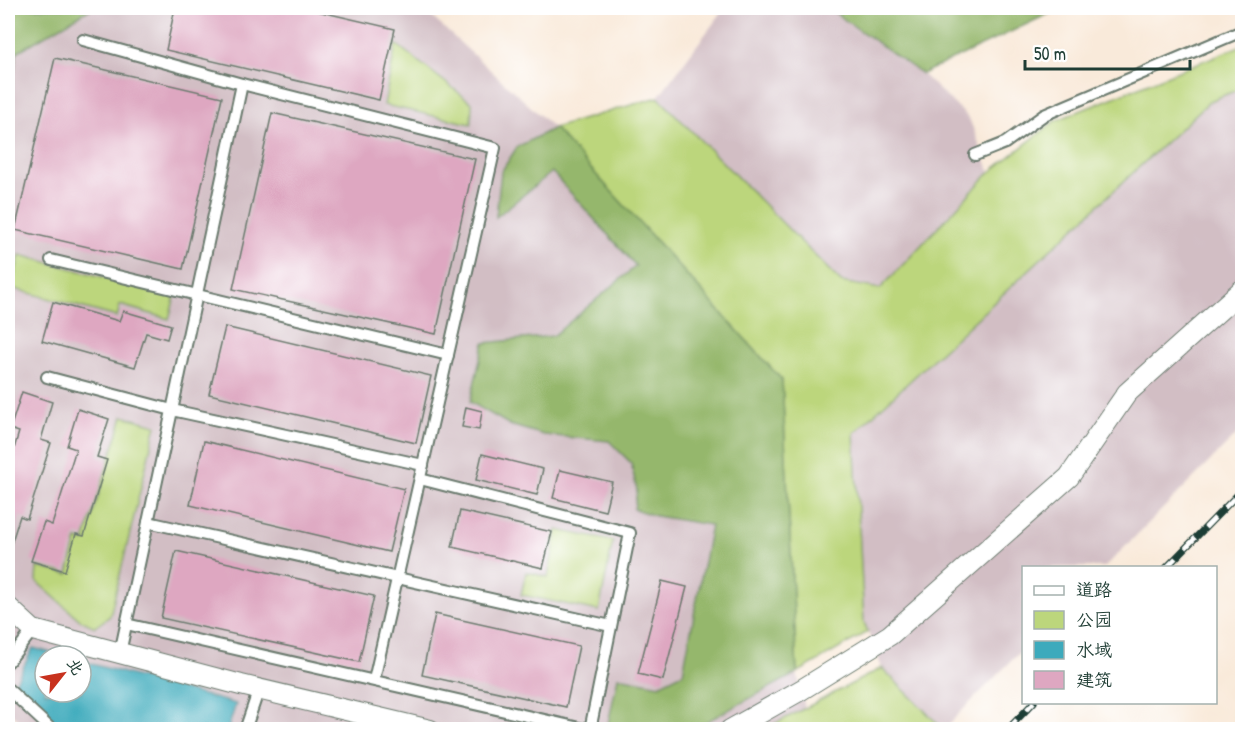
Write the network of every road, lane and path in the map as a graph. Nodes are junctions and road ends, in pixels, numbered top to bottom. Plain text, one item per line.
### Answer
1 (1242, 31) edge
2 (83, 40) dead end
3 (242, 84) junction
4 (975, 155) dead end
5 (51, 260) dead end
6 (1242, 290) edge
7 (196, 296) junction
8 (448, 355) junction
9 (46, 377) dead end
10 (172, 410) junction
11 (423, 465) junction
12 (420, 479) junction
13 (148, 522) junction
14 (397, 580) junction
15 (8, 607) edge
16 (126, 624) junction
17 (611, 626) junction
18 (33, 630) junction
19 (120, 653) junction
20 (8, 662) edge
21 (374, 680) junction
22 (8, 689) edge
23 (259, 689) junction
24 (52, 729) edge
25 (245, 729) edge
26 (430, 729) edge
27 (589, 729) edge
28 (730, 729) edge

1 - 4 lane
2 - 3 lane
3 - 7 lane
3 - 8 lane
5 - 7 lane
6 - 28 street
7 - 8 lane
7 - 10 lane
8 - 11 lane
9 - 10 lane
10 - 11 lane
10 - 13 lane
11 - 12 lane
12 - 14 lane
12 - 17 lane
13 - 14 lane
13 - 16 lane
14 - 17 lane
14 - 21 lane
15 - 18 street
16 - 19 lane
16 - 21 lane
17 - 27 lane
18 - 19 street
18 - 20 lane
19 - 23 street
21 - 27 lane
22 - 24 lane
23 - 25 lane
23 - 26 street

